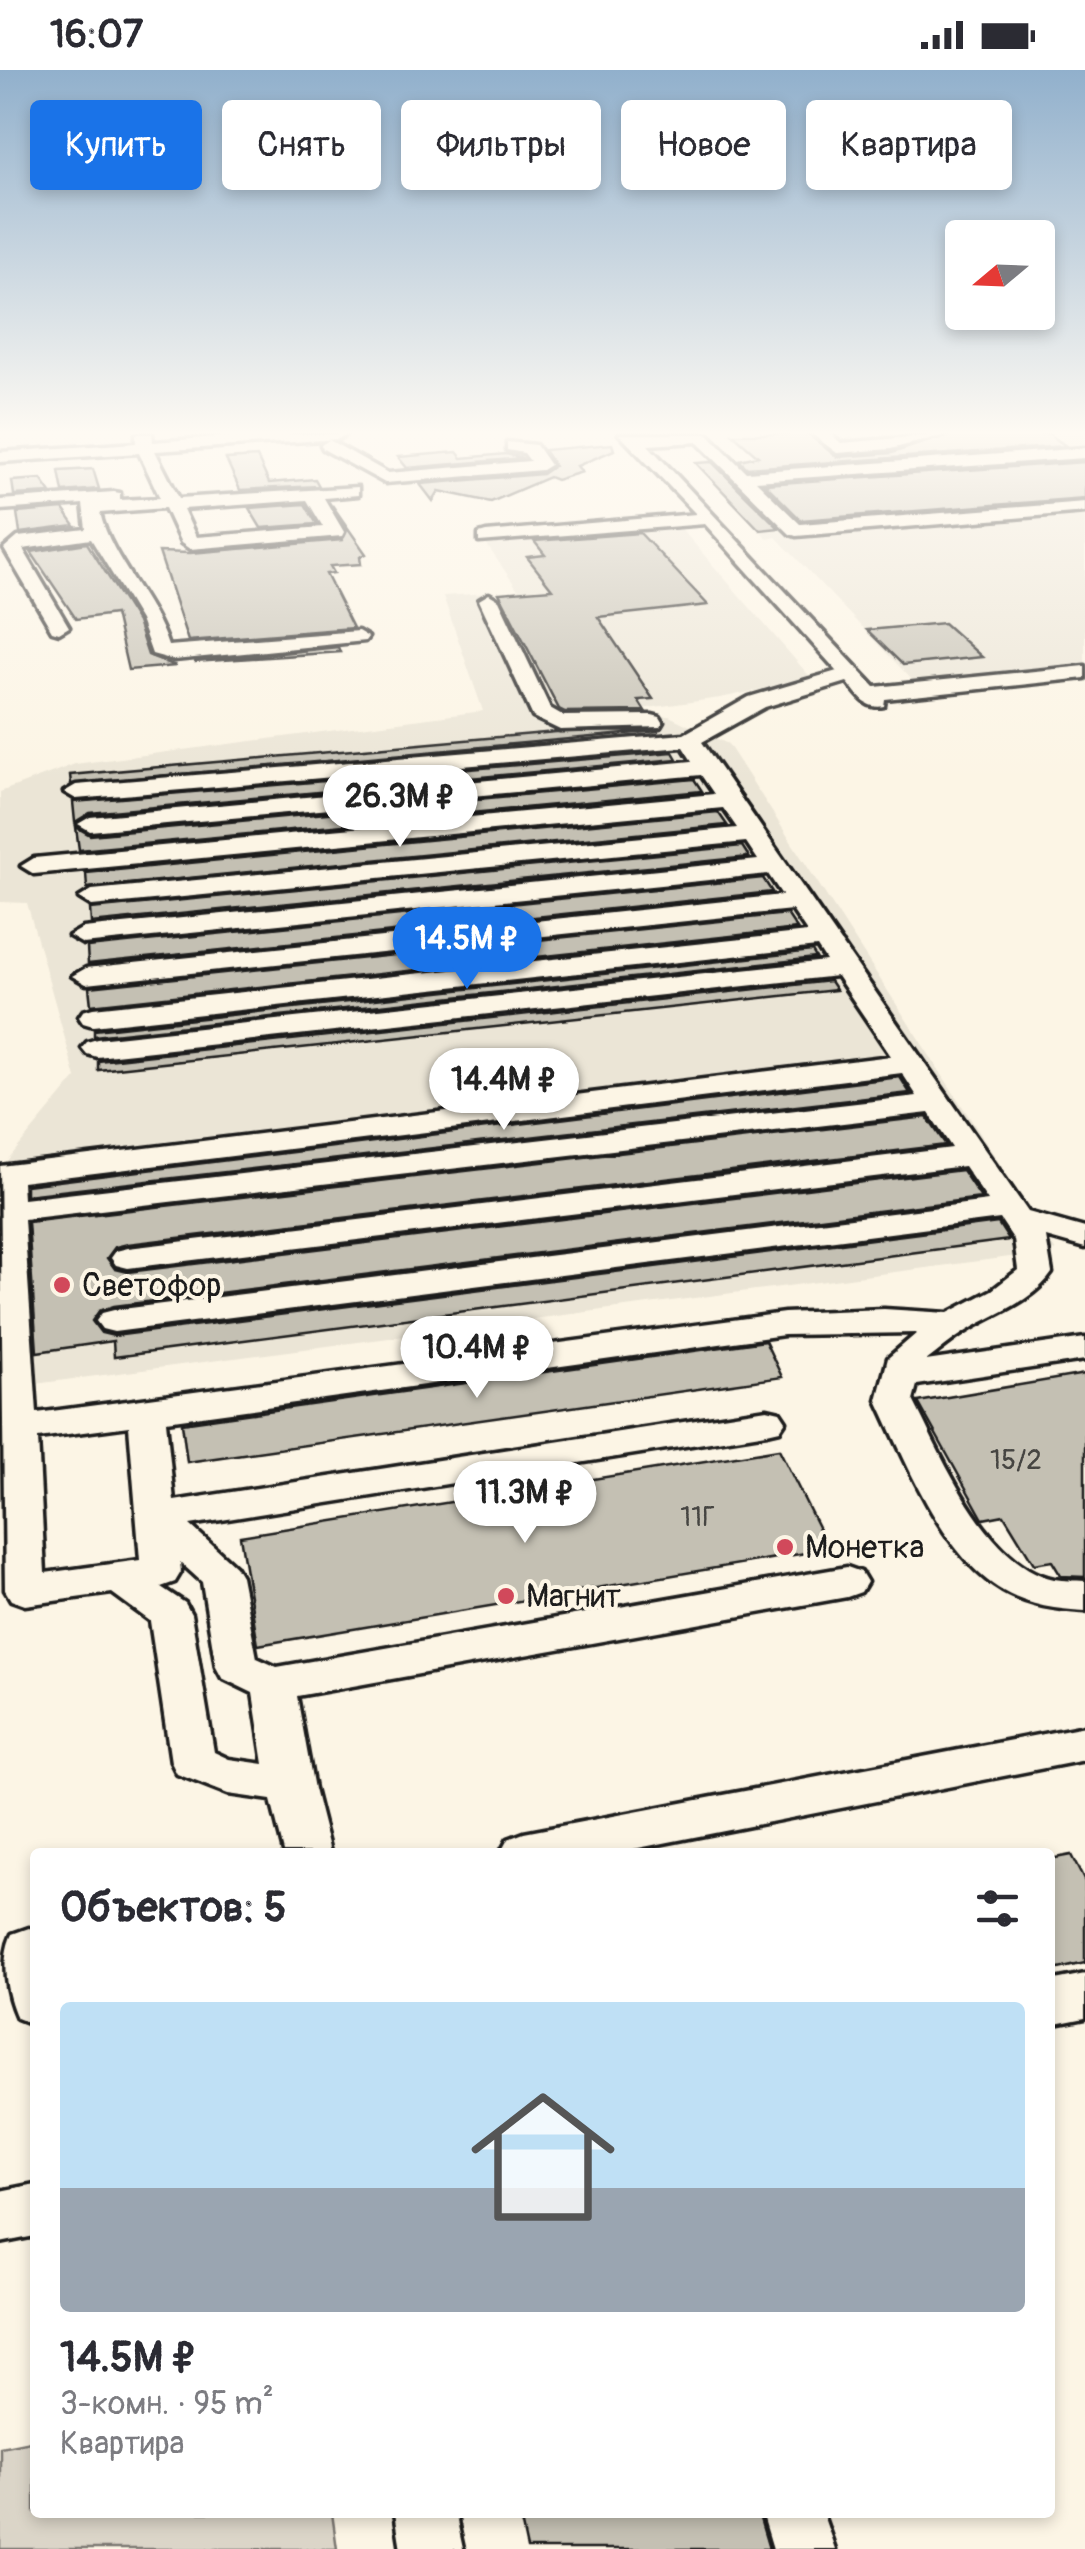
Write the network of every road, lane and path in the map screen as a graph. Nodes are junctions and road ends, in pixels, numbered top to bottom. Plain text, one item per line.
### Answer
1 (13, 550) edge
2 (106, 550) edge
3 (738, 550) edge
4 (489, 600) dead end
5 (789, 603) junction
6 (762, 605) dead end
7 (59, 627) dead end
8 (358, 637) dead end
9 (1085, 672) edge
10 (865, 689) junction
11 (692, 738) junction
12 (708, 767) junction
13 (76, 792) dead end
14 (730, 800) junction
15 (90, 824) dead end
16 (753, 834) junction
17 (34, 866) dead end
18 (776, 866) junction
19 (92, 898) dead end
20 (800, 902) junction
21 (83, 936) dead end
22 (824, 938) junction
23 (844, 967) junction
24 (86, 976) dead end
25 (93, 1016) dead end
26 (97, 1048) dead end
27 (910, 1063) junction
28 (937, 1103) junction
29 (973, 1155) junction
30 (17, 1210) dead end
31 (1013, 1213) junction
32 (1085, 1238) edge
33 (128, 1258) dead end
34 (114, 1321) dead end
35 (953, 1324) junction
36 (1085, 1349) edge
37 (902, 1376) junction
38 (146, 1412) junction
39 (766, 1421) dead end
40 (18, 1428) junction
41 (156, 1516) junction
42 (120, 1578) junction
43 (847, 1582) dead end
44 (1085, 1596) edge
45 (273, 1684) junction
46 (1085, 1744) edge
47 (290, 1783) junction
48 (306, 1848) edge
49 (545, 1848) edge
50 (21, 1951) edge
51 (30, 1984) edge
52 (1085, 1996) edge
53 (1055, 2002) edge
54 (30, 2211) edge
55 (0, 2217) edge
56 (426, 2518) edge
57 (794, 2518) edge
58 (432, 2549) edge
59 (804, 2549) edge

1 - 7 street
2 - 8 street
3 - 5 street
4 - 11 street
5 - 6 street
5 - 10 street
9 - 10 street
10 - 11 street
11 - 12 street
11 - 13 street
12 - 14 street
12 - 15 street
14 - 16 street
14 - 17 street
16 - 18 street
16 - 19 street
18 - 20 street
18 - 21 street
20 - 22 street
20 - 24 street
22 - 23 street
22 - 25 street
23 - 26 street
23 - 27 street
27 - 28 street
27 - 40 street
28 - 29 street
28 - 30 street
29 - 31 street
29 - 33 street
31 - 32 street
31 - 34 street
31 - 35 street
35 - 37 street
35 - 38 street
36 - 37 street
37 - 44 street
38 - 40 street
38 - 41 street
39 - 41 street
40 - 42 street
41 - 42 street
41 - 45 street
42 - 47 street
43 - 45 street
45 - 47 street
46 - 49 street
47 - 48 street
50 - 51 street
52 - 53 street
54 - 55 street
56 - 58 street
57 - 59 street

